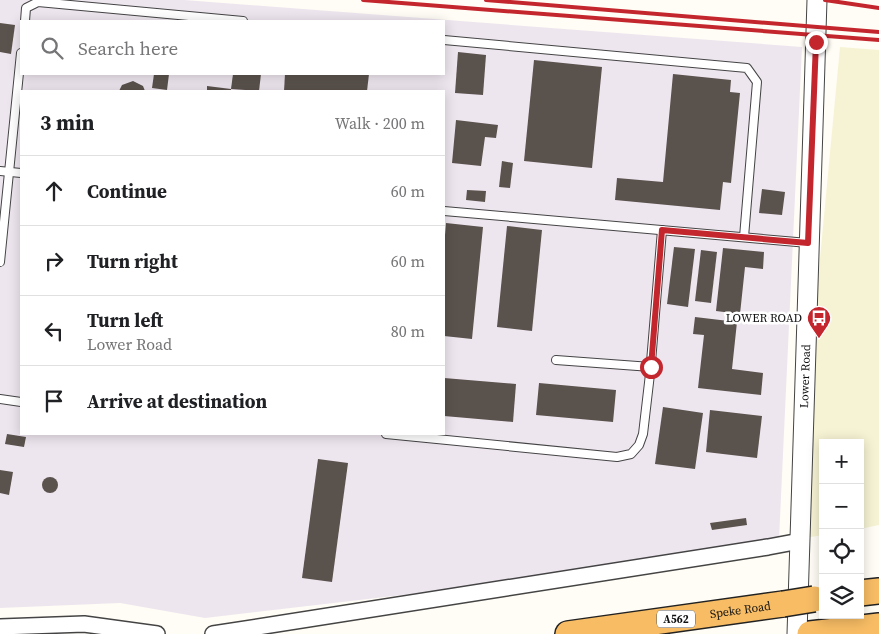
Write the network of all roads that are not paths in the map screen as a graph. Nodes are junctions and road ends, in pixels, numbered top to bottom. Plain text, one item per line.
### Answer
1 (817, 0) edge
2 (25, 20) edge
3 (232, 20) edge
4 (445, 40) edge
5 (20, 60) edge
6 (4, 172) edge
7 (20, 173) edge
8 (445, 211) edge
9 (662, 230) junction
10 (744, 237) junction
11 (808, 243) junction
12 (0, 262) edge
13 (556, 360) dead end
14 (651, 367) junction
15 (0, 399) edge
16 (20, 402) edge
17 (396, 435) edge
18 (800, 541) junction
19 (879, 591) edge
20 (864, 593) edge
21 (819, 599) edge
22 (879, 626) edge
23 (0, 627) edge
24 (157, 634) edge
25 (213, 634) edge
26 (568, 634) edge
27 (797, 634) edge
28 (810, 634) edge
29 (814, 634) edge

1 - 11 street, Lower Road
2 - 3 lane
4 - 10 lane
5 - 6 lane
6 - 7 lane
6 - 12 lane
8 - 9 lane
9 - 10 lane
9 - 14 lane
10 - 11 lane
11 - 18 street, Lower Road
13 - 14 lane
14 - 17 lane
15 - 16 lane
18 - 25 street
18 - 27 street, Lower Road
19 - 20 highway
21 - 26 highway, Speke Road / A562, bridge
22 - 29 highway
23 - 24 street
28 - 29 highway

